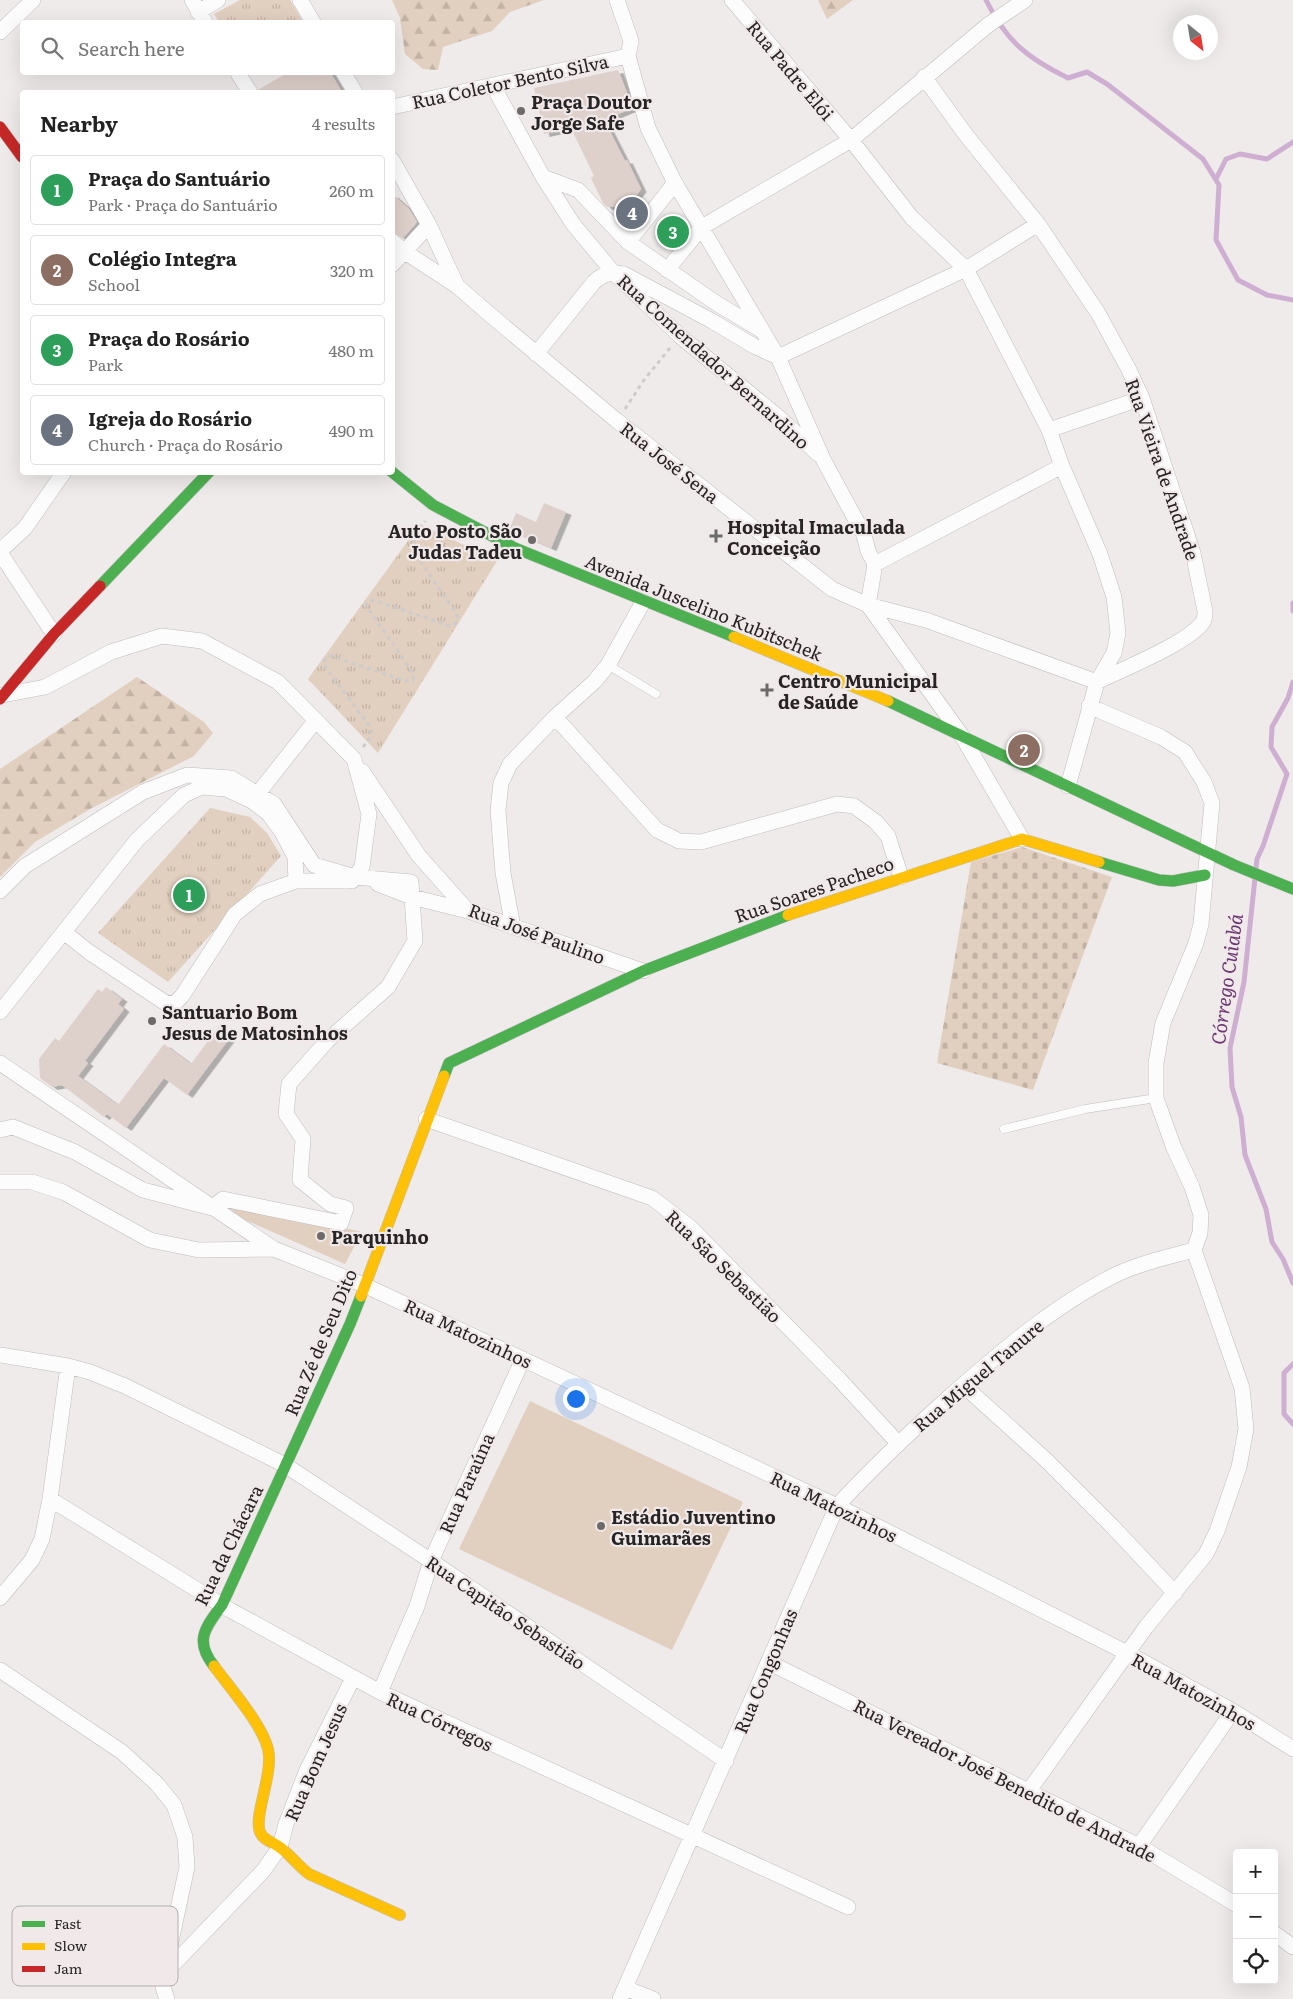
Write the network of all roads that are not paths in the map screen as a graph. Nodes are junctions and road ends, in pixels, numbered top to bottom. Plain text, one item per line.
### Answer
1 (33, 0) edge
2 (218, 0) edge
3 (300, 0) edge
4 (617, 0) edge
5 (732, 0) edge
6 (1025, 0) edge
7 (199, 11) edge
8 (312, 20) edge
9 (0, 32) edge
10 (628, 56) junction
11 (239, 75) edge
12 (345, 75) edge
13 (924, 77) junction
14 (494, 86) junction
15 (249, 90) edge
16 (354, 90) edge
17 (395, 106) edge
18 (0, 127) edge
19 (851, 140) junction
20 (20, 153) edge
21 (395, 170) edge
22 (543, 177) junction
23 (675, 183) junction
24 (1038, 224) junction
25 (428, 225) junction
26 (702, 227) junction
27 (628, 242) junction
28 (395, 244) edge
29 (405, 252) junction
30 (395, 262) edge
31 (966, 269) junction
32 (667, 270) junction
33 (613, 272) junction
34 (457, 286) junction
35 (762, 331) junction
36 (536, 354) junction
37 (778, 356) junction
38 (1142, 398) junction
39 (1049, 430) junction
40 (823, 459) junction
41 (1062, 466) junction
42 (395, 474) edge
43 (62, 475) edge
44 (206, 475) edge
45 (0, 552) edge
46 (875, 564) junction
47 (643, 602) junction
48 (868, 605) junction
49 (54, 634) junction
50 (608, 665) junction
51 (1096, 682) junction
52 (656, 694) dead end
53 (2, 697) edge
54 (1089, 706) junction
55 (555, 717) junction
56 (316, 720) junction
57 (962, 736) junction
58 (354, 759) junction
59 (1068, 786) junction
60 (254, 797) junction
61 (1022, 839) junction
62 (1208, 852) junction
63 (1205, 874) junction
64 (901, 877) junction
65 (353, 879) junction
66 (296, 881) junction
67 (1288, 887) edge
68 (0, 891) edge
69 (412, 897) junction
70 (468, 911) junction
71 (513, 927) junction
72 (64, 932) junction
73 (643, 971) junction
74 (0, 1012) edge
75 (0, 1063) edge
76 (449, 1063) joint
77 (1156, 1098) junction
78 (426, 1119) junction
79 (1004, 1129) dead end
80 (0, 1130) edge
81 (0, 1182) edge
82 (212, 1208) junction
83 (274, 1249) junction
84 (1194, 1250) junction
85 (364, 1285) junction
86 (0, 1355) edge
87 (523, 1359) junction
88 (68, 1366) junction
89 (963, 1385) junction
90 (898, 1443) junction
91 (285, 1465) junction
92 (50, 1499) junction
93 (837, 1506) junction
94 (431, 1561) junction
95 (1175, 1593) junction
96 (0, 1598) edge
97 (222, 1605) junction
98 (1128, 1653) junction
99 (768, 1662) junction
100 (0, 1670) edge
101 (353, 1678) junction
102 (380, 1692) junction
103 (1233, 1711) junction
104 (1293, 1749) edge
105 (726, 1761) junction
106 (1028, 1792) junction
107 (693, 1836) junction
108 (1139, 1846) junction
109 (280, 1847) junction
110 (1233, 1903) edge
111 (848, 1907) dead end
112 (178, 1913) edge
113 (400, 1915) dead end
114 (1278, 1936) edge
115 (1293, 1947) edge
116 (178, 1959) edge
117 (163, 1986) edge
118 (622, 1994) edge
119 (167, 1999) edge
120 (653, 1999) edge

1 - 9 street
2 - 7 street
3 - 8 street
4 - 10 street, Rua Comendador Bernardino
5 - 19 street, Rua Padre Elói
6 - 13 street
10 - 14 street, Rua Coletor Bento Silva
10 - 23 street, Rua Comendador Bernardino
11 - 15 street
12 - 16 street
13 - 19 street
13 - 24 street, Rua Vieira de Andrade
14 - 17 street, Rua Coletor Bento Silva
14 - 22 street, Rua Comendador Bernardino
18 - 20 street
19 - 26 street
19 - 31 street, Rua Padre Elói
21 - 25 street
22 - 27 street
22 - 33 street, Rua Comendador Bernardino
23 - 26 street, Rua Comendador Bernardino
23 - 27 street
24 - 31 street
24 - 38 street, Rua Vieira de Andrade
25 - 29 street
25 - 34 street
26 - 32 street
26 - 35 street, Rua Comendador Bernardino
27 - 32 street
28 - 29 street
29 - 30 street
29 - 34 street
31 - 37 street
31 - 39 street, Rua Padre Elói
32 - 35 street
33 - 36 street
33 - 37 street
33 - 40 street, Rua Comendador Bernardino
34 - 36 street, Rua José Sena
35 - 37 street, Rua Comendador Bernardino
36 - 48 street, Rua José Sena
37 - 40 street, Rua Comendador Bernardino
38 - 39 street
38 - 51 street, Rua Vieira de Andrade
39 - 41 street, Rua Padre Elói
40 - 46 street, Rua Comendador Bernardino
41 - 46 street
41 - 51 street, Rua Padre Elói
42 - 47 street, Avenida Juscelino Kubitschek
43 - 45 street
44 - 49 street
45 - 49 street
46 - 48 street
47 - 50 street
47 - 57 street, Avenida Juscelino Kubitschek
48 - 51 street, Rua José Sena
48 - 57 street
49 - 53 street
50 - 52 lane
50 - 55 street
51 - 54 street, Rua Padre Elói
53 - 56 street, Rua José Paulino
54 - 59 street, Rua Padre Elói
54 - 62 street
55 - 64 street
55 - 71 street
56 - 58 street, Rua José Paulino
56 - 60 street
57 - 59 street, Avenida Juscelino Kubitschek
57 - 61 street
58 - 65 street
58 - 70 street, Rua José Paulino
59 - 62 street, Avenida Juscelino Kubitschek
60 - 65 street
60 - 66 street
60 - 68 street
60 - 72 street
61 - 63 street
61 - 64 street, Rua Soares Pacheco
62 - 63 street
62 - 67 street, Avenida Juscelino Kubitschek
63 - 77 street
64 - 73 street, Rua Soares Pacheco
65 - 66 street
65 - 69 street
66 - 72 street
69 - 70 street
69 - 82 street
70 - 71 street, Rua José Paulino
71 - 73 street, Rua José Paulino
72 - 74 street
73 - 76 street, Rua Soares Pacheco
75 - 82 street
76 - 78 street, Rua Zé de Seu Dito
77 - 79 lane
77 - 84 street
78 - 85 street, Rua Zé de Seu Dito
78 - 90 street, Rua São Sebastião
80 - 82 street
81 - 83 street
82 - 83 street
83 - 85 street, Rua Matozinhos
84 - 89 street, Rua Miguel Tanure
84 - 95 street
85 - 87 street, Rua Matozinhos
85 - 91 street, Rua Zé de Seu Dito
86 - 88 street, Rua Capitão Sebastião
87 - 93 street, Rua Matozinhos
87 - 94 street, Rua Paraúna
88 - 91 street, Rua Capitão Sebastião
88 - 92 street
89 - 90 street, Rua Miguel Tanure
89 - 95 street
90 - 93 street, Rua Miguel Tanure
91 - 94 street, Rua Capitão Sebastião
91 - 97 street, Rua da Chácara
92 - 96 street
92 - 97 street, Rua Córregos
93 - 98 street, Rua Matozinhos
93 - 99 street, Rua Congonhas
94 - 102 street, Rua Paraúna
94 - 105 street, Rua Capitão Sebastião
95 - 98 street
97 - 101 street, Rua Córregos
97 - 109 street, Rua da Chácara
98 - 103 street, Rua Matozinhos
98 - 106 street
99 - 105 street, Rua Congonhas
99 - 106 street, Rua Vereador José Benedito de Andrade
100 - 112 street
101 - 102 street, Rua Córregos
101 - 109 street, Rua Bom Jesus
102 - 107 street, Rua Córregos
103 - 104 street, Rua Matozinhos
103 - 108 street
105 - 107 street, Rua Congonhas
106 - 108 street, Rua Vereador José Benedito de Andrade
107 - 111 street, Rua Córregos
107 - 118 street, Rua Congonhas
108 - 110 street, Rua Vereador José Benedito de Andrade
109 - 113 street
109 - 116 street, Rua Bom Jesus
114 - 115 street
117 - 119 street
118 - 120 street

